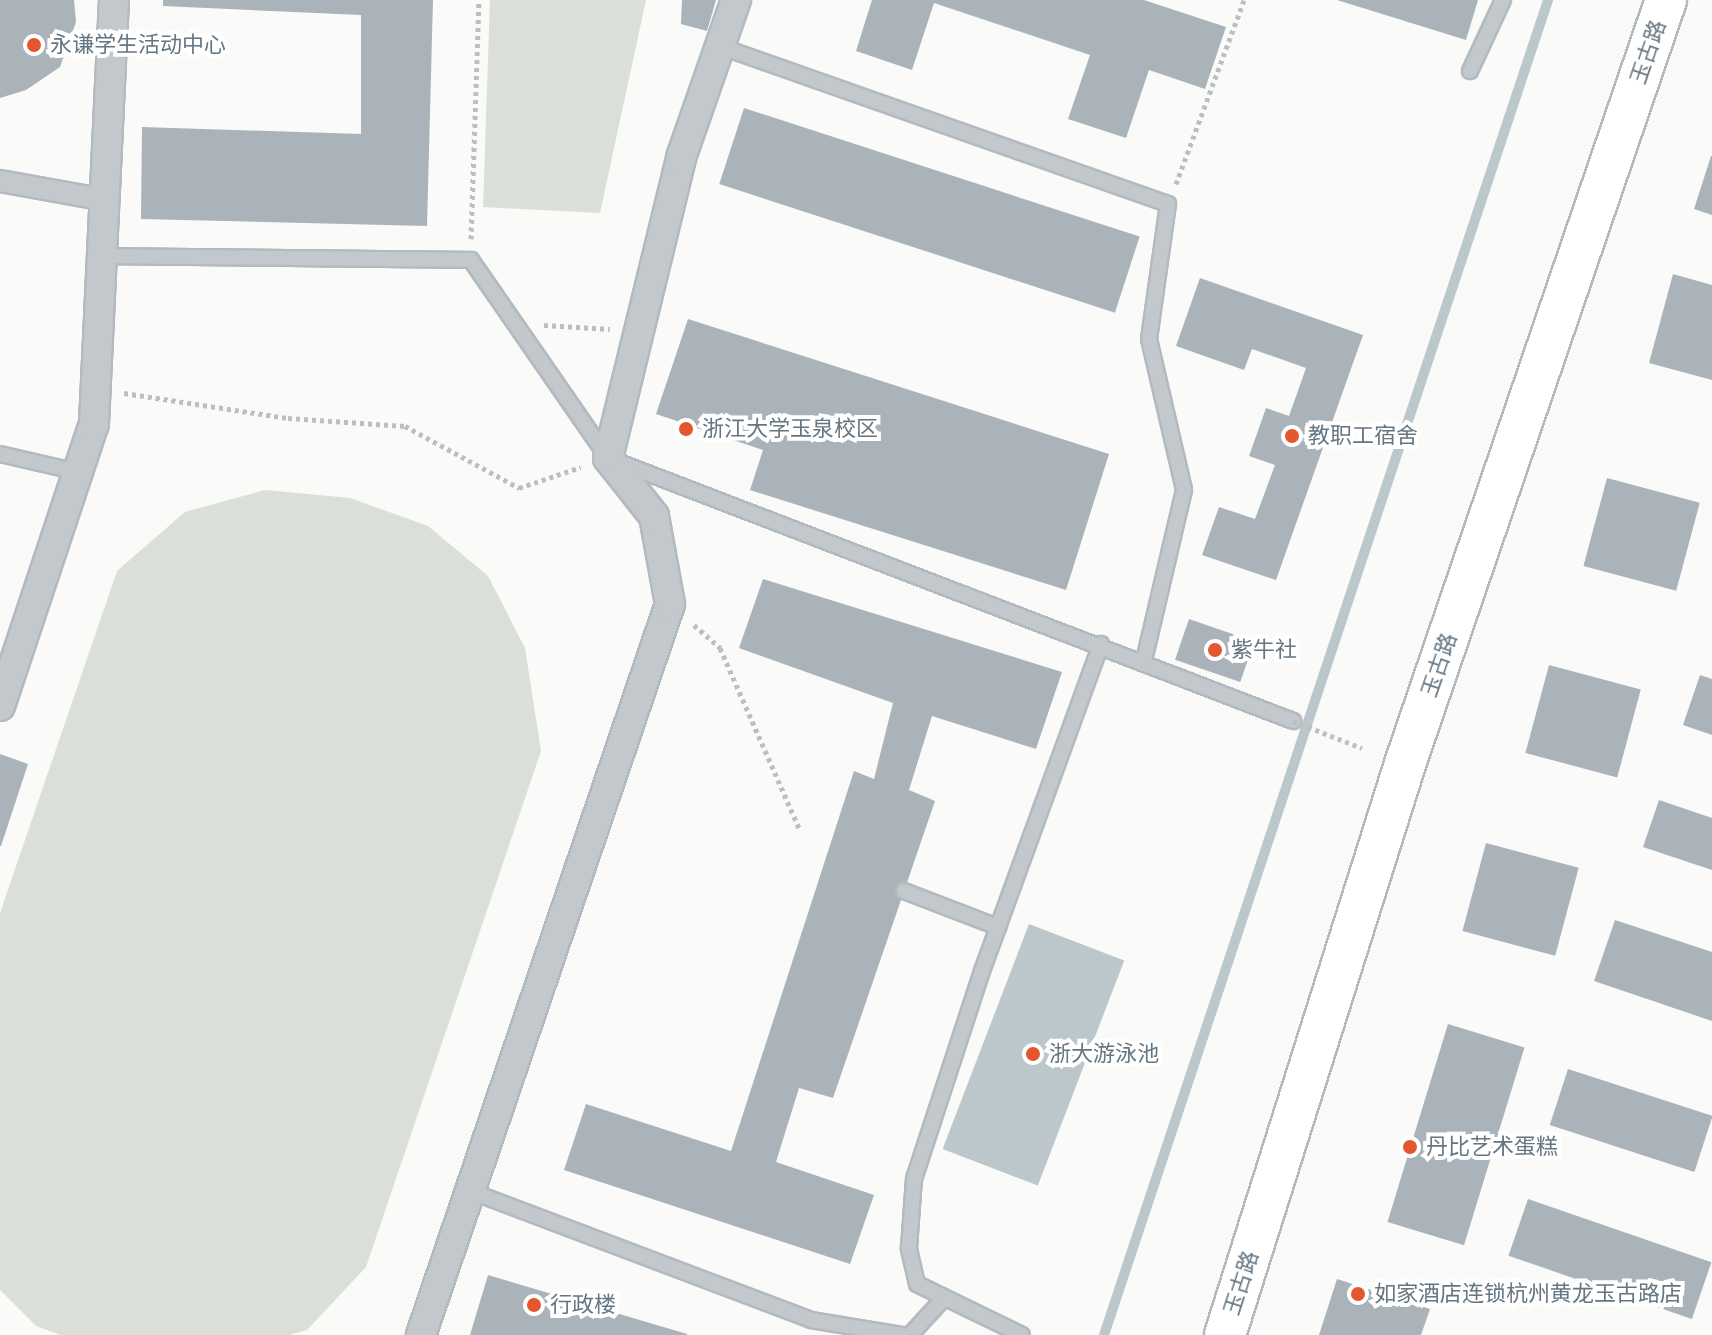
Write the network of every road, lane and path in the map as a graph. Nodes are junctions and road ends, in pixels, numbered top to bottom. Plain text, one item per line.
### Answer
1 (114, 0) edge
2 (479, 0) edge
3 (736, 0) edge
4 (1244, 0) edge
5 (1503, 0) edge
6 (1666, 0) edge
7 (719, 46) junction
8 (1470, 71) dead end
9 (0, 181) edge
10 (106, 200) junction
11 (1168, 204) junction
12 (103, 256) junction
13 (471, 260) junction
14 (515, 324) junction
15 (596, 327) dead end
16 (96, 389) junction
17 (0, 454) edge
18 (608, 458) junction
19 (78, 472) junction
20 (670, 604) junction
21 (1101, 644) junction
22 (1144, 660) junction
23 (0, 706) edge
24 (1293, 721) joint
25 (1362, 748) dead end
26 (799, 828) dead end
27 (904, 891) dead end
28 (998, 927) junction
29 (470, 1191) junction
30 (944, 1298) junction
31 (421, 1335) edge
32 (902, 1335) edge
33 (910, 1335) edge
34 (1022, 1335) edge
35 (1225, 1335) edge

1 - 10 street
2 - 13 path
3 - 7 street
4 - 11 path
5 - 8 lane
6 - 35 main road, 玉古路
7 - 11 lane
7 - 18 street
9 - 10 street
10 - 12 street
11 - 22 lane
12 - 13 lane
12 - 16 street
13 - 14 lane
14 - 15 path
14 - 18 lane
16 - 18 path
16 - 19 street
17 - 19 lane
18 - 20 street
18 - 21 lane
19 - 23 street
20 - 26 path
20 - 29 street
21 - 22 lane
21 - 28 lane
22 - 24 lane
24 - 25 path, bridge
27 - 28 lane
28 - 30 lane
29 - 31 street
29 - 32 lane
30 - 33 lane
30 - 34 lane

